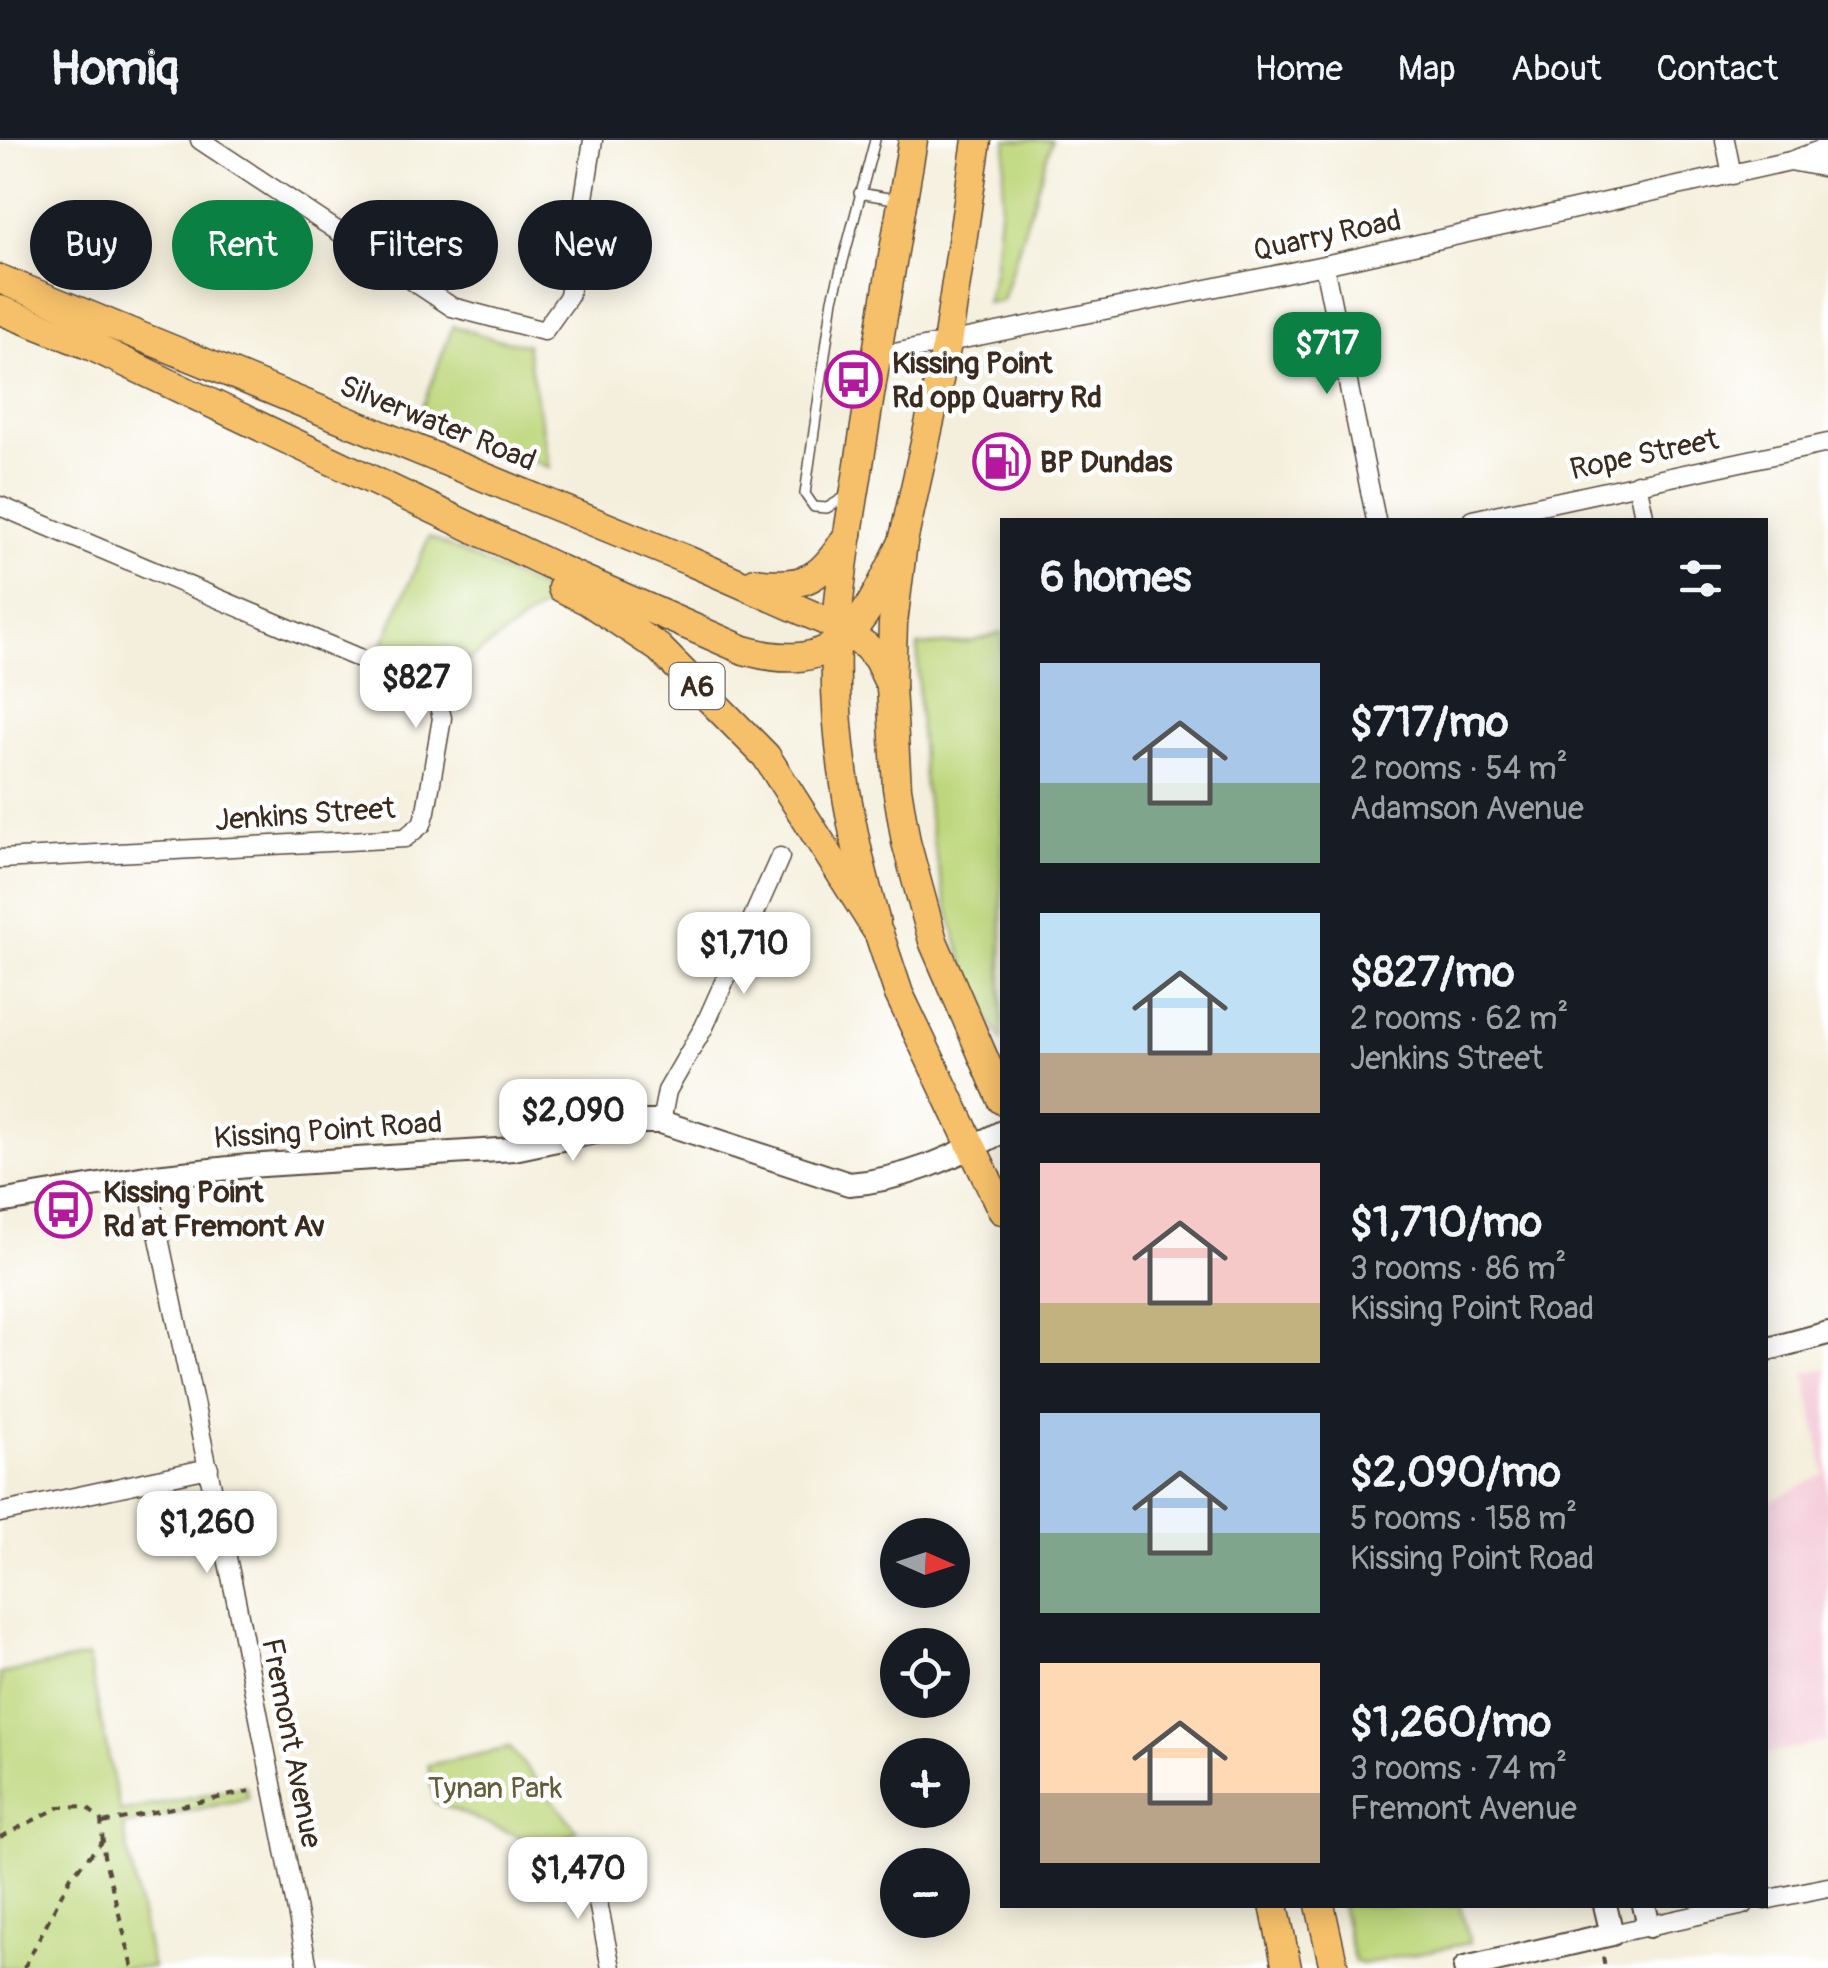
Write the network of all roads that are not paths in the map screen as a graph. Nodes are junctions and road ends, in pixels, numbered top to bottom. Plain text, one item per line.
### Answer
1 (200, 140) edge
2 (593, 140) edge
3 (875, 140) edge
4 (913, 140) edge
5 (977, 140) edge
6 (1725, 140) edge
7 (1828, 147) edge
8 (1790, 161) junction
9 (1827, 169) edge
10 (1732, 174) junction
11 (859, 193) junction
12 (903, 200) junction
13 (1324, 265) junction
14 (0, 280) edge
15 (0, 310) edge
16 (947, 344) junction
17 (875, 357) junction
18 (1828, 443) edge
19 (856, 483) junction
20 (1638, 484) junction
21 (0, 506) edge
22 (442, 514) junction
23 (1376, 518) edge
24 (1481, 518) edge
25 (1644, 518) edge
26 (848, 535) junction
27 (903, 542) junction
28 (728, 579) junction
29 (841, 635) junction
30 (891, 687) junction
31 (780, 857) dead end
32 (0, 860) edge
33 (879, 934) junction
34 (1000, 1095) edge
35 (660, 1122) junction
36 (1000, 1133) edge
37 (970, 1148) junction
38 (146, 1176) junction
39 (0, 1202) edge
40 (1000, 1206) edge
41 (1828, 1334) edge
42 (1768, 1349) edge
43 (209, 1468) junction
44 (0, 1512) edge
45 (591, 1867) dead end
46 (1828, 1887) edge
47 (1768, 1899) edge
48 (1275, 1908) edge
49 (1321, 1908) edge
50 (1606, 1908) edge
51 (1717, 1908) edge
52 (1646, 1916) edge
53 (1612, 1934) junction
54 (308, 1968) edge
55 (611, 1968) edge
56 (1287, 1968) edge
57 (1334, 1968) edge
58 (1465, 1968) edge

1 - 2 street
3 - 11 lane
4 - 12 main road
5 - 16 main road
6 - 10 street
7 - 8 street, Quarry Road
7 - 9 street
8 - 9 street, Quarry Road
8 - 10 street, Quarry Road
10 - 13 street, Quarry Road
11 - 12 lane
11 - 19 lane
12 - 17 main road
13 - 16 street, Quarry Road
13 - 23 street
14 - 28 main road, Silverwater Road
15 - 22 main road, A6
16 - 17 street, Quarry Road
16 - 27 main road
17 - 19 main road
18 - 20 street, Rope Street
19 - 26 main road
20 - 24 street, Rope Street
20 - 25 street
21 - 32 street, Jenkins Street
22 - 29 main road, A6
22 - 33 main road, A6
26 - 28 main road
26 - 29 main road
27 - 29 main road
27 - 30 main road
28 - 29 main road, Silverwater Road
29 - 30 main road, Silverwater Road
29 - 33 main road
30 - 34 main road
31 - 35 street
33 - 37 main road, A6
35 - 37 street, Kissing Point Road
35 - 38 street, Kissing Point Road
36 - 37 street, Kissing Point Road
37 - 40 main road, A6
38 - 39 street, Kissing Point Road
38 - 43 street, Fremont Avenue
41 - 42 street
43 - 44 street
43 - 54 street, Fremont Avenue
45 - 55 street
46 - 47 street
48 - 56 main road
49 - 57 main road
50 - 53 street
51 - 52 street
52 - 53 street
53 - 58 street

